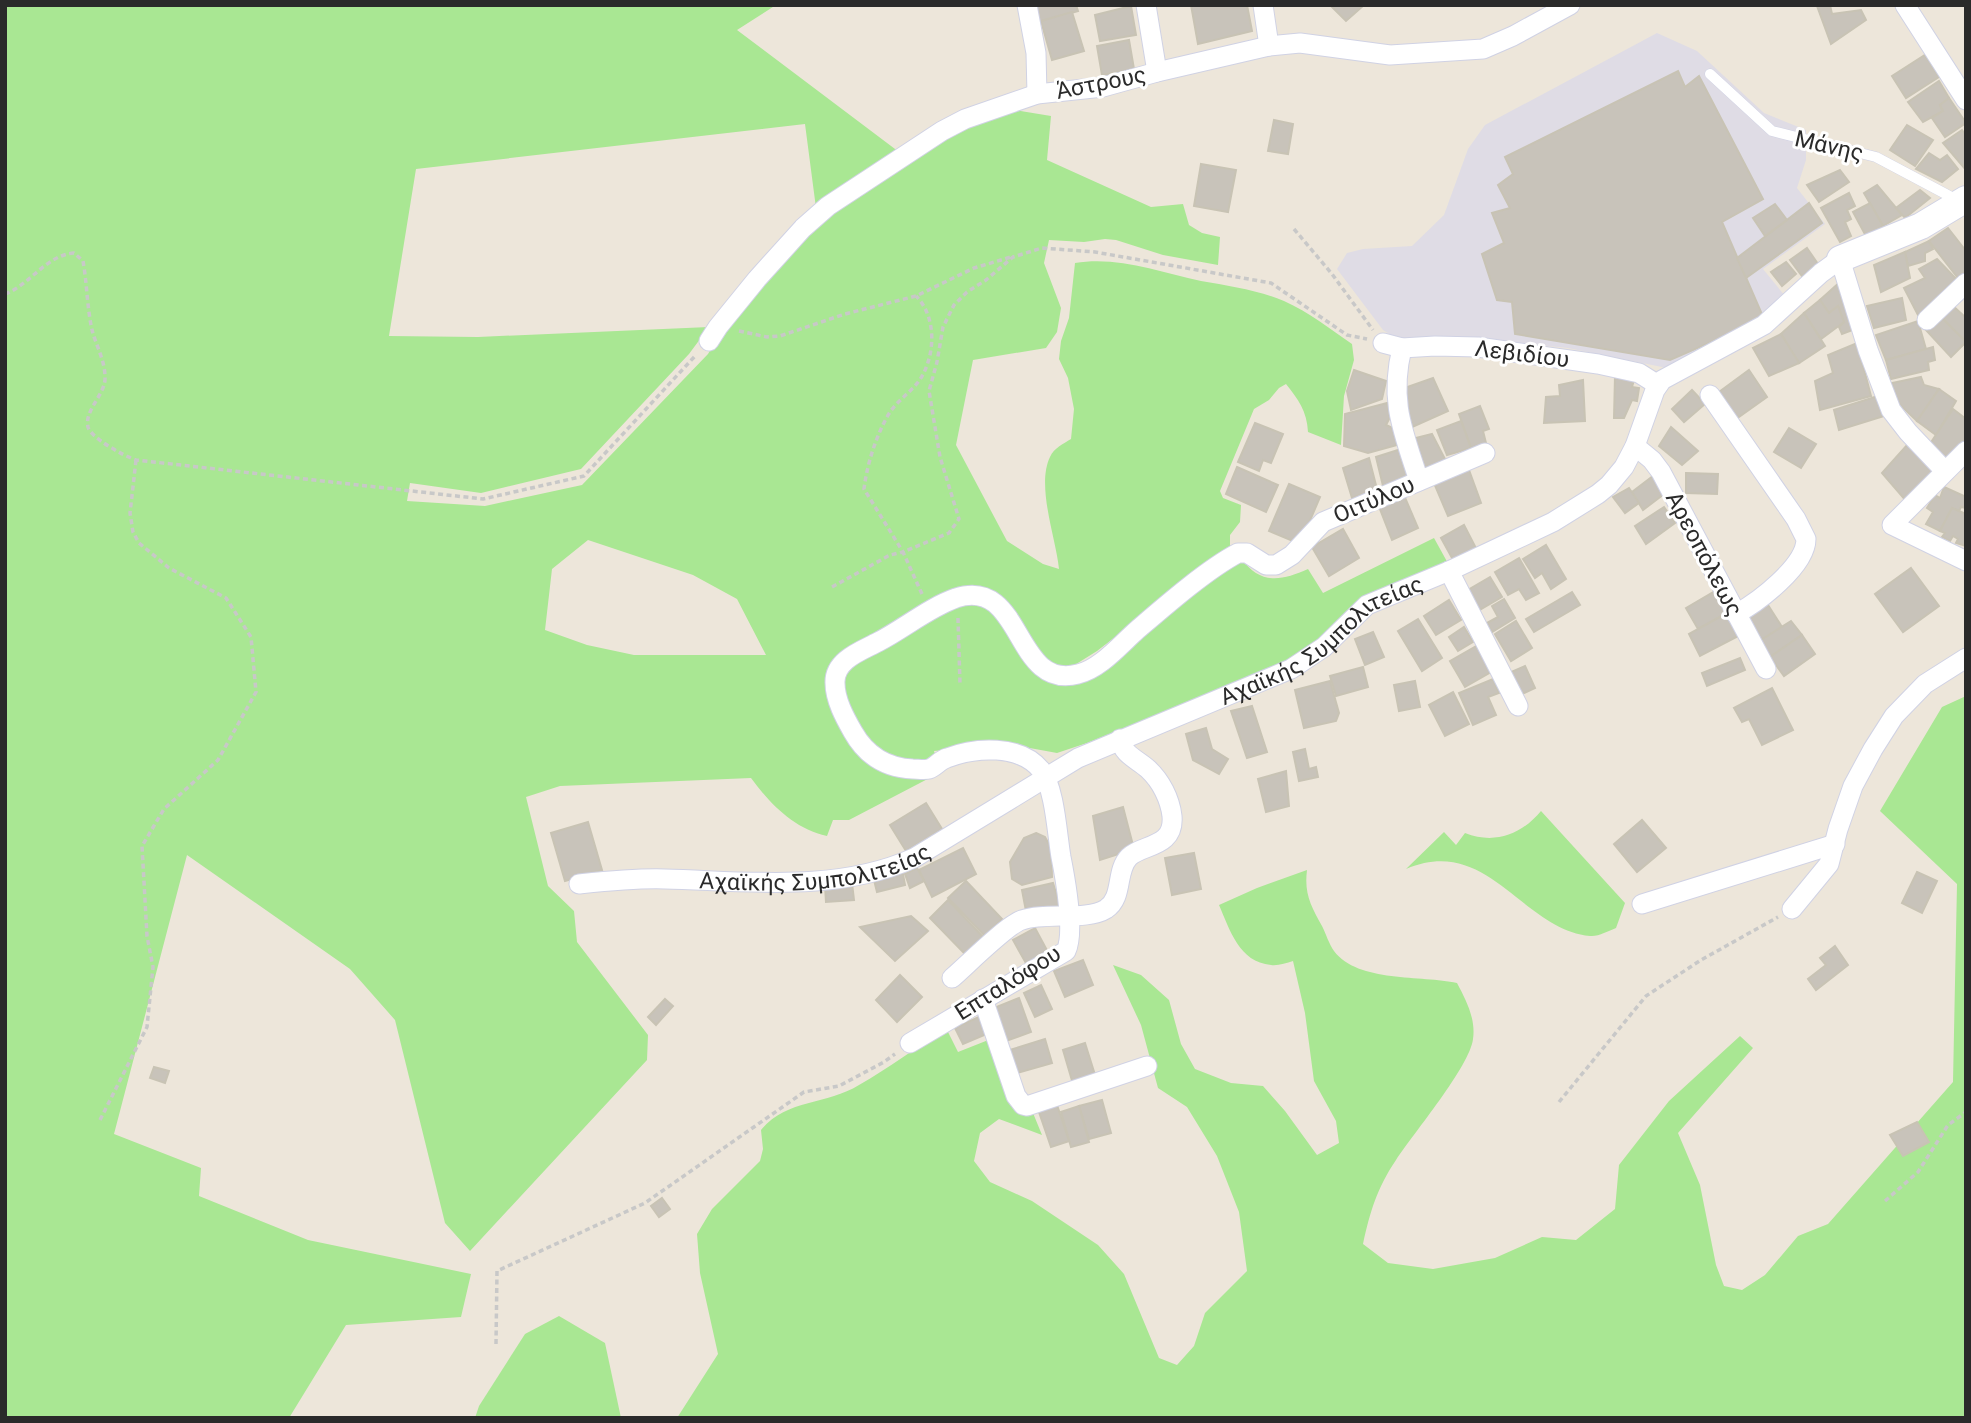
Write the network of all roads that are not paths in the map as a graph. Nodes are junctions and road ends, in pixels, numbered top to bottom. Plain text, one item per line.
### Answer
1 (1027, 5) edge
2 (1146, 5) edge
3 (1263, 5) edge
4 (1570, 5) edge
5 (1905, 5) edge
6 (1269, 46) junction
7 (1157, 72) junction
8 (1710, 74) dead end
9 (1037, 94) junction
10 (1966, 100) edge
11 (1963, 200) edge
12 (1840, 259) junction
13 (1966, 284) edge
14 (1927, 320) dead end
15 (714, 334) road end
16 (1658, 385) junction
17 (1710, 394) dead end
18 (1635, 446) junction
19 (1485, 453) dead end
20 (1958, 463) edge
21 (1419, 481) junction
22 (1966, 561) edge
23 (1449, 572) junction
24 (1736, 614) junction
25 (1966, 658) edge
26 (1766, 669) dead end
27 (1518, 706) dead end
28 (1120, 739) junction
29 (1046, 778) junction
30 (1835, 844) junction
31 (579, 884) dead end
32 (1642, 904) dead end
33 (1792, 909) road end
34 (1068, 916) junction
35 (952, 978) dead end
36 (984, 999) junction
37 (910, 1043) road end
38 (1147, 1066) dead end

1 - 9 street
2 - 7 street
3 - 6 street
4 - 6 street, Άστρους
5 - 10 street
6 - 7 street, Άστρους
7 - 9 street, Άστρους
8 - 11 lane, Μάνης
9 - 15 street, Άστρους
11 - 12 street
12 - 16 street
12 - 20 street
13 - 14 street
16 - 18 street, Αχαϊκής Συμπολιτείας
16 - 21 street, Λεβιδίου
17 - 24 street
18 - 23 street, Αχαϊκής Συμπολιτείας
18 - 24 street, Αρεοπόλεως
19 - 21 street, Οιτύλου
20 - 22 street
21 - 29 street, Οιτύλου
23 - 27 street
23 - 28 street, Αχαϊκής Συμπολιτείας
24 - 26 street, Αρεοπόλεως
25 - 30 street
28 - 29 street, Αχαϊκής Συμπολιτείας
28 - 34 street
29 - 31 street, Αχαϊκής Συμπολιτείας
29 - 34 street, Επταλόφου
30 - 32 street
30 - 33 street
34 - 35 street
34 - 36 street, Επταλόφου
36 - 37 street, Επταλόφου
36 - 38 street

